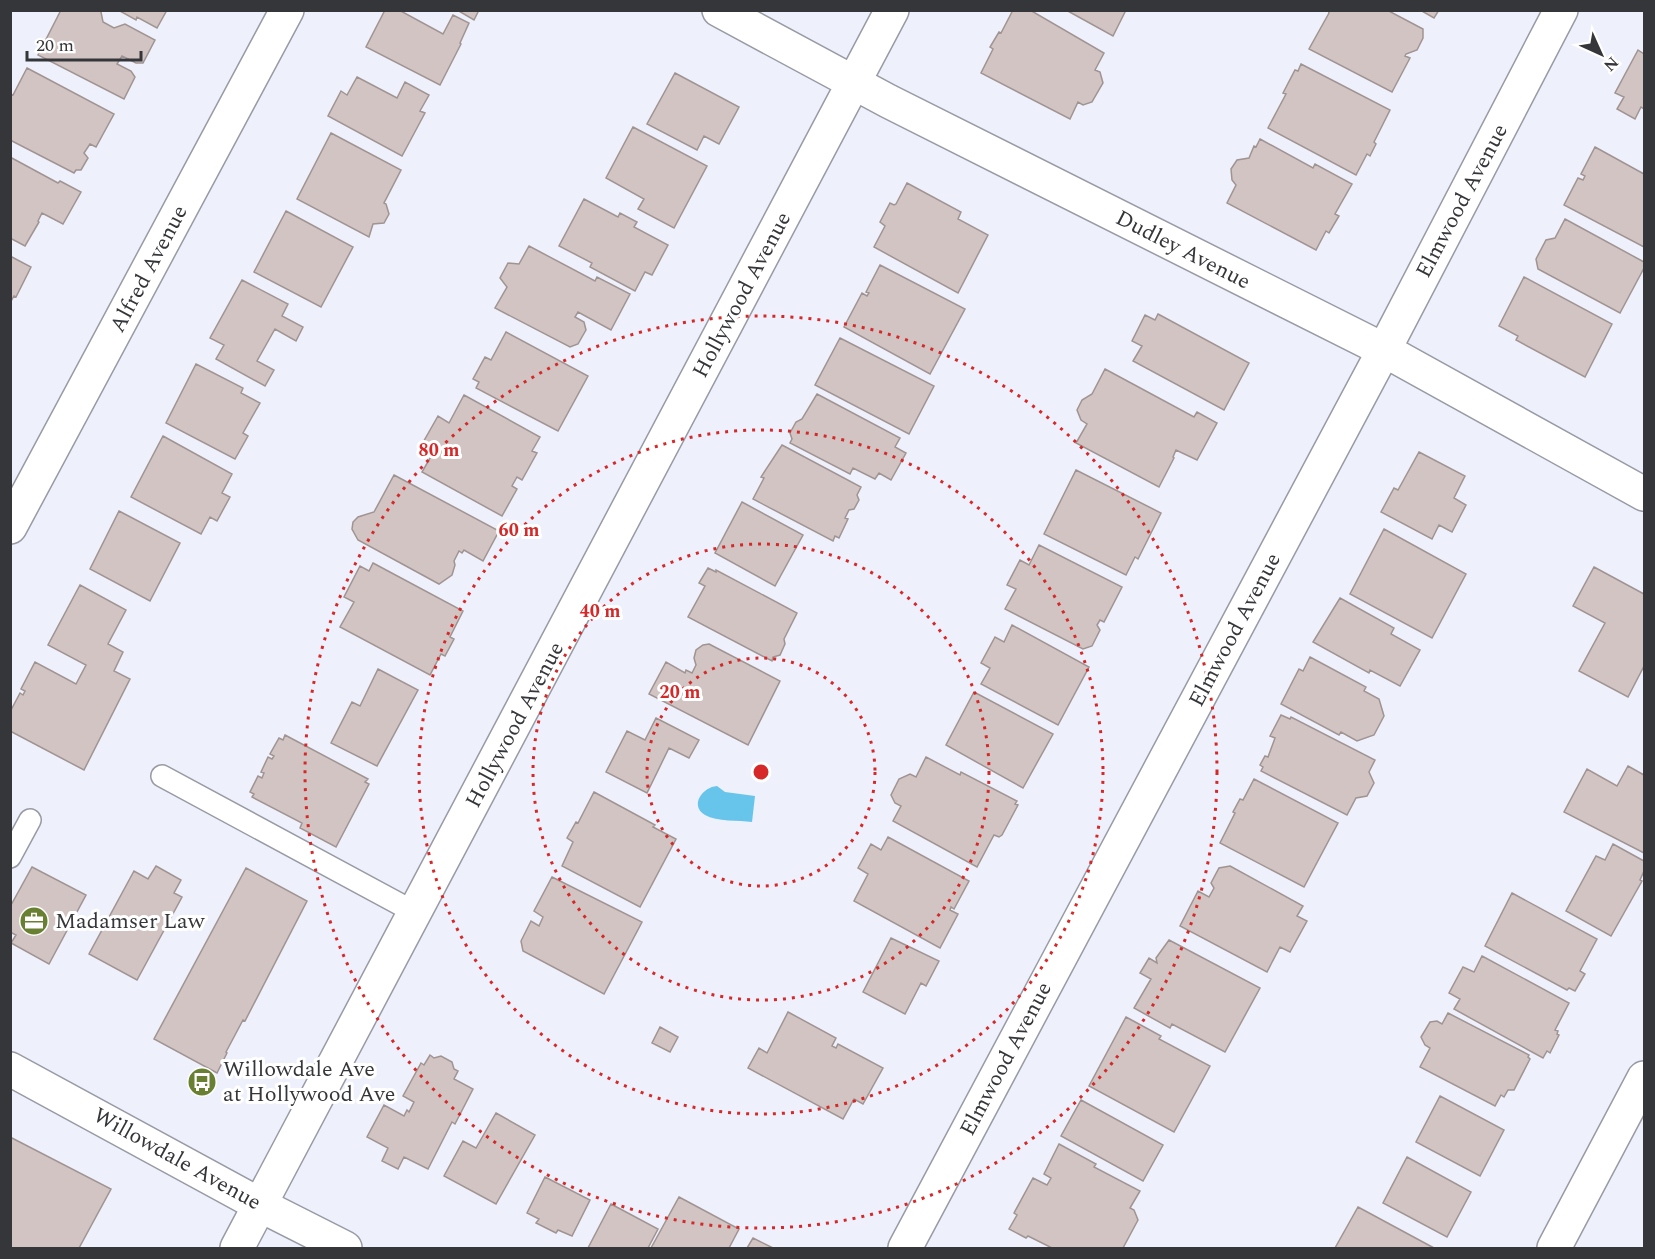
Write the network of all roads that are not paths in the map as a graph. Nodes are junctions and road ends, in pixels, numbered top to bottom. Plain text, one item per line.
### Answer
1 (287, 10) edge
2 (719, 10) edge
3 (892, 10) edge
4 (1562, 10) edge
5 (854, 82) junction
6 (1384, 350) junction
7 (1644, 494) edge
8 (10, 527) edge
9 (162, 776) dead end
10 (30, 820) dead end
11 (10, 857) edge
12 (416, 913) junction
13 (10, 1069) edge
14 (1644, 1078) edge
15 (260, 1205) junction
16 (237, 1248) edge
17 (345, 1248) edge
18 (905, 1248) edge
19 (1554, 1248) edge

1 - 8 street, Alfred Avenue
2 - 5 street, Dudley Avenue
3 - 5 street, Hollywood Avenue
4 - 6 street, Elmwood Avenue
5 - 6 street, Dudley Avenue
5 - 12 street, Hollywood Avenue
6 - 7 street, Dudley Avenue
6 - 18 street, Elmwood Avenue
9 - 12 lane
10 - 11 lane
12 - 15 street, Hollywood Avenue
13 - 15 street, Willowdale Avenue
14 - 19 street
15 - 16 street, Hollywood Avenue
15 - 17 street, Willowdale Avenue

